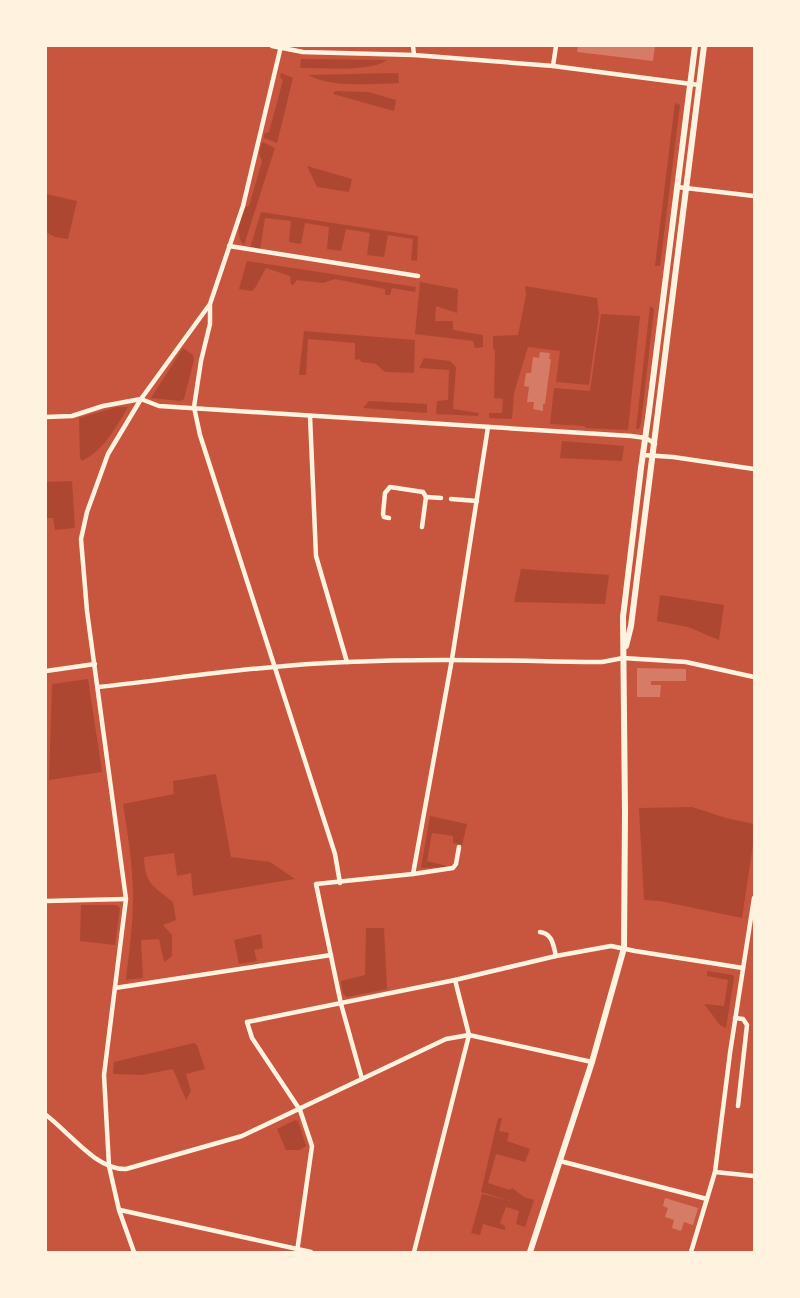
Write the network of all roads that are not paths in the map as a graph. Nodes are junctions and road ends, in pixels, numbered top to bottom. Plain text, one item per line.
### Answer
1 (272, 46) edge
2 (413, 46) edge
3 (556, 46) edge
4 (695, 46) edge
5 (704, 46) edge
6 (281, 47) edge
7 (414, 55) junction
8 (553, 66) junction
9 (690, 83) junction
10 (699, 85) junction
11 (677, 187) junction
12 (687, 188) junction
13 (754, 195) edge
14 (229, 246) junction
15 (418, 275) dead end
16 (210, 304) junction
17 (141, 399) junction
18 (194, 407) junction
19 (310, 416) junction
20 (46, 417) edge
21 (488, 427) junction
22 (646, 438) junction
23 (655, 444) junction
24 (643, 455) junction
25 (653, 456) junction
26 (754, 469) edge
27 (426, 497) junction
28 (441, 498) dead end
29 (451, 499) dead end
30 (477, 501) junction
31 (389, 518) dead end
32 (422, 527) dead end
33 (623, 658) junction
34 (452, 659) junction
35 (346, 662) junction
36 (95, 664) junction
37 (275, 667) junction
38 (46, 671) edge
39 (754, 677) edge
40 (98, 687) junction
41 (458, 847) dead end
42 (413, 874) junction
43 (340, 883) junction
44 (754, 898) edge
45 (126, 899) junction
46 (46, 901) edge
47 (540, 932) dead end
48 (624, 948) junction
49 (331, 955) junction
50 (556, 956) junction
51 (743, 968) junction
52 (455, 980) junction
53 (115, 988) junction
54 (341, 1004) junction
55 (735, 1018) junction
56 (469, 1035) junction
57 (592, 1062) junction
58 (362, 1079) junction
59 (738, 1106) dead end
60 (299, 1110) junction
61 (46, 1115) edge
62 (560, 1161) junction
63 (109, 1166) junction
64 (715, 1172) junction
65 (754, 1175) edge
66 (707, 1199) junction
67 (119, 1210) junction
68 (297, 1251) edge
69 (134, 1252) edge
70 (311, 1252) edge
71 (414, 1252) edge
72 (530, 1252) edge
73 (691, 1252) edge

1 - 6 street
2 - 7 street
3 - 8 street
4 - 9 main road
5 - 10 main road
6 - 7 street
6 - 14 street
7 - 8 street
8 - 9 street
9 - 10 street
9 - 11 main road
10 - 12 main road
11 - 12 street
11 - 22 main road
12 - 13 street
12 - 23 main road
14 - 15 street
14 - 16 street
16 - 17 street
16 - 18 street
17 - 18 street
17 - 20 street
17 - 36 street
18 - 19 street
18 - 37 street
19 - 21 street
19 - 35 street
21 - 22 street
21 - 30 street
22 - 23 street
22 - 24 main road
23 - 25 main road
24 - 25 street
24 - 33 main road
25 - 26 street
25 - 33 main road
27 - 28 street
27 - 31 street
27 - 32 street
29 - 30 street
30 - 34 street
33 - 34 street
33 - 39 street
33 - 48 main road
34 - 35 street
34 - 42 street
35 - 37 street
36 - 38 street
36 - 40 street
37 - 40 street
37 - 43 street
40 - 45 street
41 - 42 street
42 - 43 street
43 - 49 street
44 - 51 street
45 - 46 street
45 - 53 street
47 - 50 street
48 - 50 street
48 - 51 street
48 - 57 main road
49 - 53 street
49 - 54 street
50 - 52 street
51 - 55 street
52 - 54 street
52 - 56 street
53 - 63 street
54 - 58 street
54 - 60 street
55 - 59 street
55 - 64 street
56 - 57 street
56 - 58 street
56 - 71 street
57 - 62 main road
58 - 60 street
60 - 63 street
60 - 68 street
61 - 63 street
62 - 66 street
62 - 72 main road
63 - 67 street
64 - 65 street
64 - 66 street
66 - 73 street
67 - 68 street
67 - 69 street
68 - 70 street

